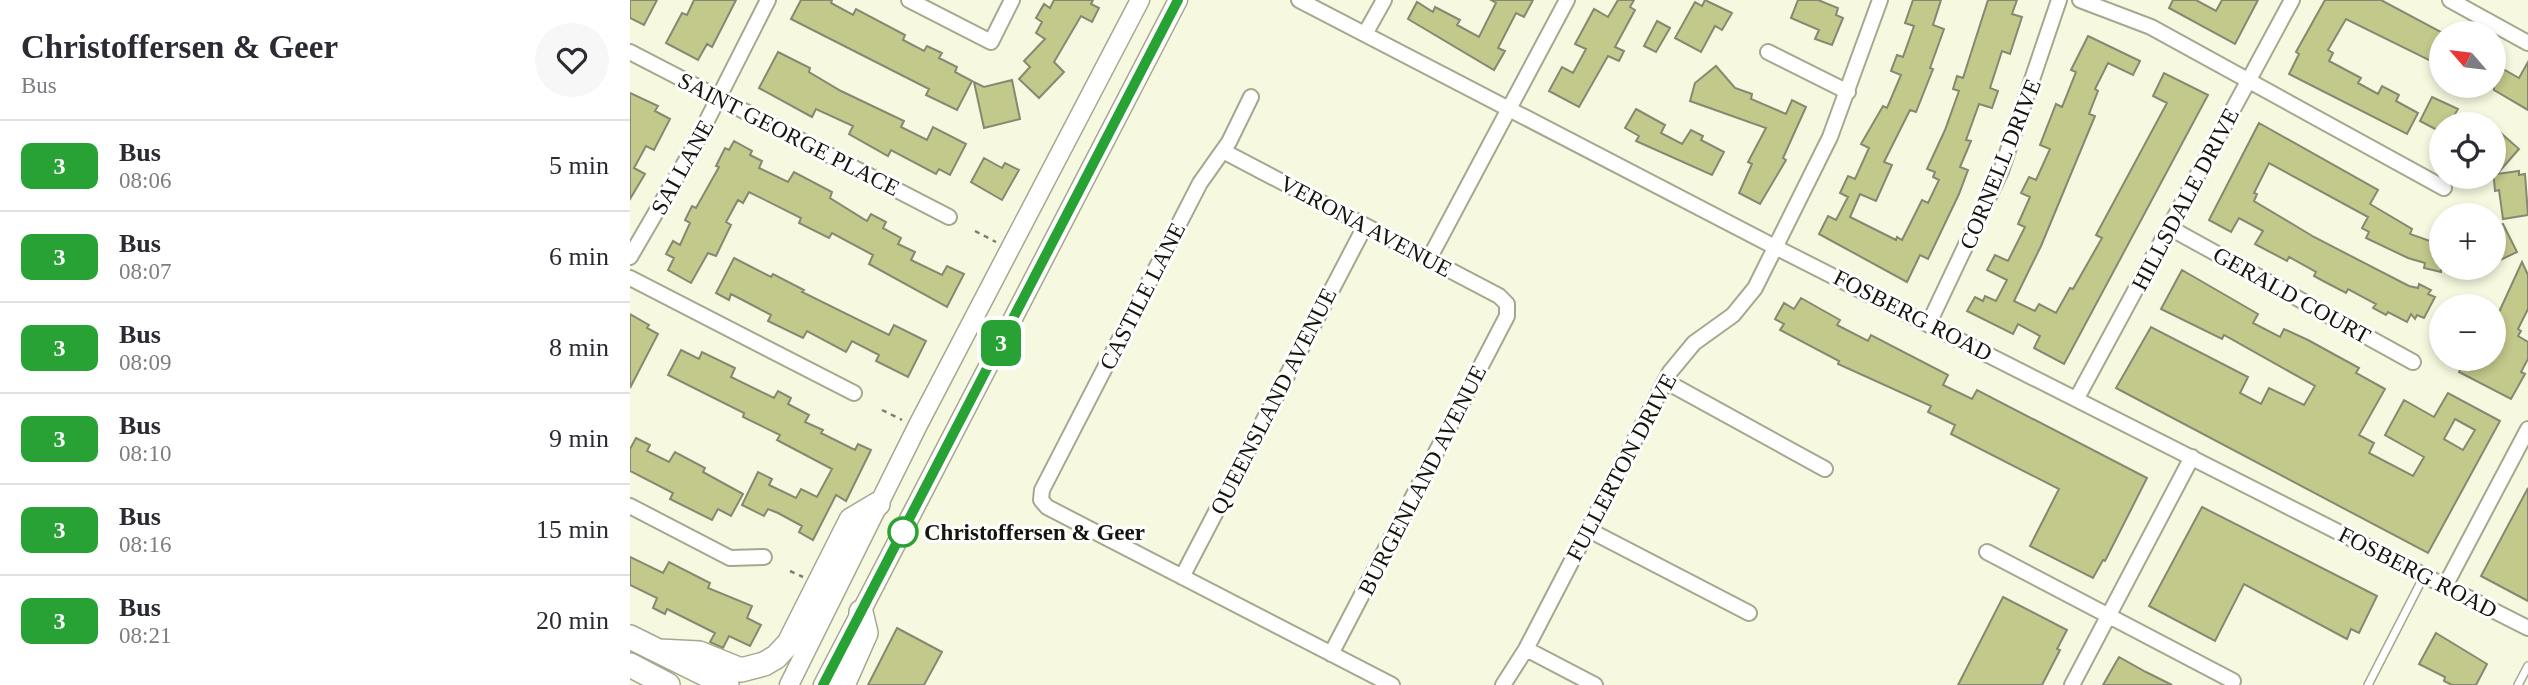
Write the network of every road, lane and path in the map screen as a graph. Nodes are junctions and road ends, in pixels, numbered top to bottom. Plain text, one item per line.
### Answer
1 (768, 0) edge
2 (909, 0) edge
3 (1012, 0) edge
4 (1140, 0) edge
5 (1178, 0) edge
6 (1299, 0) edge
7 (1384, 0) edge
8 (1567, 0) edge
9 (1880, 0) edge
10 (2059, 0) edge
11 (2080, 0) edge
12 (2292, 0) edge
13 (2450, 0) edge
14 (1366, 34) junction
15 (2528, 43) edge
16 (630, 51) edge
17 (1768, 52) dead end
18 (2248, 81) junction
19 (1848, 92) junction
20 (1251, 97) dead end
21 (719, 98) junction
22 (1507, 109) junction
23 (1223, 151) junction
24 (2429, 180) edge
25 (948, 217) dead end
26 (1365, 226) junction
27 (2170, 228) junction
28 (975, 231) dead end
29 (996, 242) dead end
30 (1777, 248) junction
31 (630, 257) edge
32 (1429, 259) junction
33 (630, 278) edge
34 (1507, 304) joint
35 (1928, 323) junction
36 (2413, 362) dead end
37 (1665, 381) junction
38 (854, 394) dead end
39 (2077, 398) junction
40 (882, 410) dead end
41 (902, 420) dead end
42 (2528, 429) edge
43 (2192, 457) junction
44 (1825, 468) dead end
45 (878, 504) junction
46 (630, 506) edge
47 (1587, 529) junction
48 (1987, 552) dead end
49 (764, 557) dead end
50 (790, 570) dead end
51 (2424, 575) junction
52 (1182, 577) junction
53 (809, 580) dead end
54 (2445, 586) junction
55 (861, 612) junction
56 (1749, 613) dead end
57 (2109, 616) junction
58 (2528, 628) edge
59 (630, 636) edge
60 (1526, 649) junction
61 (659, 651) junction
62 (1331, 654) junction
63 (2528, 666) edge
64 (2233, 681) dead end
65 (727, 685) edge
66 (789, 685) edge
67 (823, 685) edge
68 (843, 685) edge
69 (1392, 685) edge
70 (1503, 685) edge
71 (1595, 685) edge
72 (2072, 685) edge
73 (2368, 685) edge
74 (2518, 685) edge

1 - 21 street, SAI LANE
2 - 3 street
4 - 45 street
5 - 55 street
6 - 14 street, FOSBERG ROAD
7 - 14 street
8 - 22 street
9 - 19 street, FULLERTON DRIVE
10 - 35 street, CORNELL DRIVE
11 - 18 street
12 - 18 street, HILLSDALE DRIVE
13 - 15 street
14 - 22 street, FOSBERG ROAD
16 - 21 street, SAINT GEORGE PLACE
17 - 19 street
18 - 24 street
18 - 27 street, HILLSDALE DRIVE
19 - 30 street, FULLERTON DRIVE
20 - 23 street, CASTILE LANE
21 - 25 street, SAINT GEORGE PLACE
21 - 31 street, SAI LANE
22 - 30 street, FOSBERG ROAD
22 - 32 street
23 - 26 street, VERONA AVENUE
23 - 52 street, CASTILE LANE
26 - 32 street, VERONA AVENUE
26 - 52 street, QUEENSLAND AVENUE
27 - 36 street, GERALD COURT
27 - 39 street, HILLSDALE DRIVE
28 - 29 path
30 - 35 street, FOSBERG ROAD
30 - 37 street, FULLERTON DRIVE
32 - 34 street, VERONA AVENUE
33 - 38 street
34 - 62 street, BURGENLAND AVENUE
35 - 39 street, FOSBERG ROAD
37 - 44 street
37 - 47 street, FULLERTON DRIVE
39 - 43 street, FOSBERG ROAD
40 - 41 path
42 - 54 street
43 - 51 street, FOSBERG ROAD
43 - 57 street
45 - 61 main road
45 - 66 street
46 - 49 street
47 - 56 street
47 - 60 street, FULLERTON DRIVE
48 - 57 street
50 - 53 path
51 - 54 street, FOSBERG ROAD
51 - 73 lane
52 - 62 street
54 - 58 street, FOSBERG ROAD
55 - 67 street
55 - 68 main road
57 - 64 street
57 - 72 street
59 - 61 main road
60 - 70 street, FULLERTON DRIVE
60 - 71 street
61 - 65 main road
62 - 69 street
63 - 74 lane

